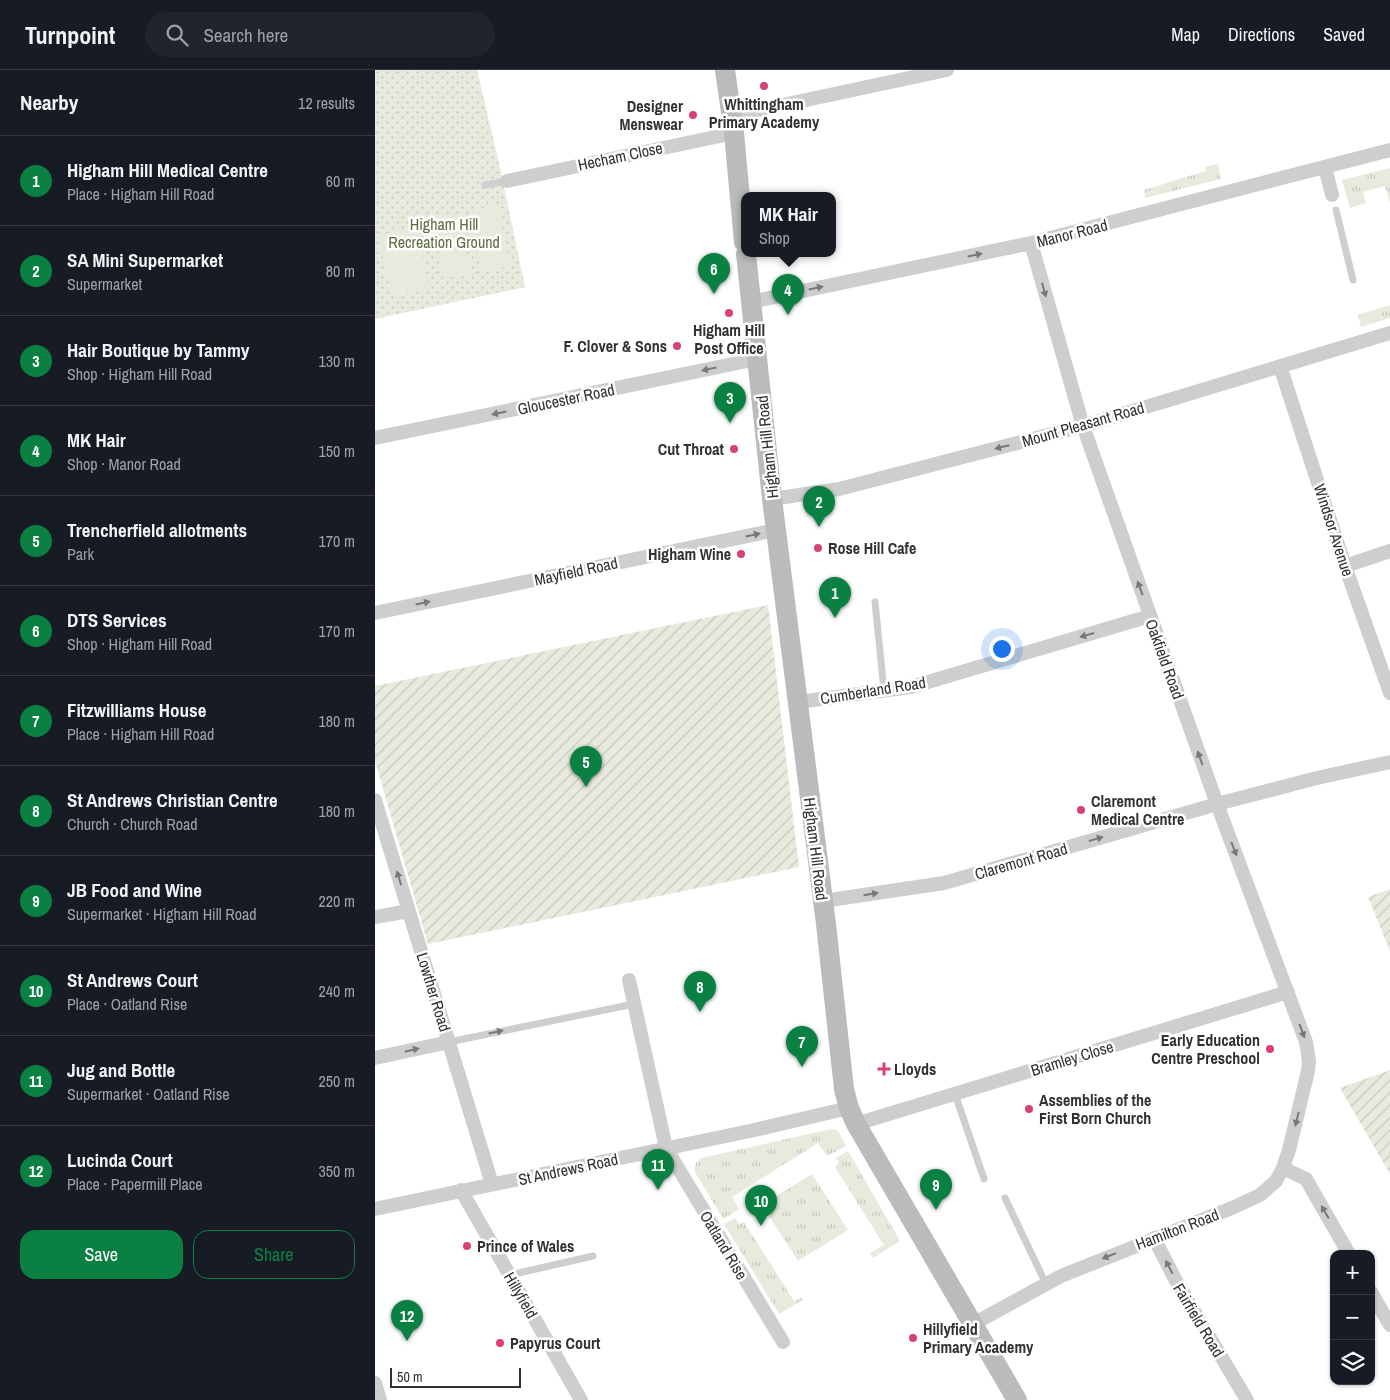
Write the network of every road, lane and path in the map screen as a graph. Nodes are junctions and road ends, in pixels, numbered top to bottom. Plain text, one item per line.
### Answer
1 (725, 70) edge
2 (947, 70) edge
3 (732, 125) junction
4 (1390, 150) edge
5 (1325, 167) junction
6 (507, 181) joint
7 (485, 185) dead end
8 (1332, 195) dead end
9 (1335, 210) dead end
10 (741, 213) edge
11 (1031, 243) junction
12 (745, 257) edge
13 (1353, 280) dead end
14 (751, 302) junction
15 (1390, 333) edge
16 (757, 359) junction
17 (1280, 366) junction
18 (1083, 426) junction
19 (375, 438) edge
20 (772, 499) junction
21 (776, 530) junction
22 (1390, 551) edge
23 (1345, 566) junction
24 (875, 602) dead end
25 (375, 612) edge
26 (1150, 616) junction
27 (884, 691) junction
28 (1390, 694) edge
29 (798, 702) junction
30 (1390, 762) edge
31 (375, 800) edge
32 (1217, 804) junction
33 (823, 902) junction
34 (409, 910) junction
35 (375, 917) edge
36 (629, 980) dead end
37 (1288, 992) junction
38 (634, 1004) junction
39 (449, 1042) junction
40 (375, 1058) edge
41 (1308, 1071) joint
42 (955, 1094) junction
43 (852, 1116) junction
44 (666, 1148) junction
45 (1283, 1168) junction
46 (984, 1178) dead end
47 (492, 1184) junction
48 (461, 1190) junction
49 (1005, 1198) dead end
50 (375, 1209) edge
51 (1154, 1238) junction
52 (1347, 1250) edge
53 (593, 1256) dead end
54 (509, 1275) junction
55 (1046, 1284) junction
56 (1373, 1295) edge
57 (973, 1324) junction
58 (1390, 1325) edge
59 (783, 1342) dead end
60 (375, 1383) edge
61 (380, 1400) edge
62 (581, 1400) edge
63 (1017, 1400) edge
64 (1247, 1400) edge

1 - 3 street
2 - 3 street, Hecham Close
3 - 6 street, Hecham Close
3 - 10 street
4 - 5 street, Manor Road
5 - 8 street
5 - 11 street, Manor Road
6 - 7 lane
9 - 13 lane
14 -> 11 street, Manor Road
11 -> 18 street, Oakfield Road
12 - 14 street, Higham Hill Road
14 - 16 street, Higham Hill Road
15 - 17 street, Mount Pleasant Road
16 -> 19 street, Gloucester Road
16 - 20 street, Higham Hill Road
17 - 18 street, Mount Pleasant Road
17 - 23 street, Windsor Avenue
18 -> 20 street, Mount Pleasant Road
26 -> 18 street, Oakfield Road
20 - 21 street, Higham Hill Road
25 -> 21 street, Mayfield Road
21 - 29 street, Higham Hill Road
22 - 23 street
23 - 28 street, Windsor Avenue
24 - 27 lane
26 -> 27 street, Cumberland Road
32 -> 26 street, Oakfield Road
27 - 29 street, Cumberland Road
29 - 33 street, Higham Hill Road
30 - 32 street, Claremont Road
34 -> 31 street, Lowther Road
33 -> 32 street, Claremont Road
32 -> 37 street, Oakfield Road
33 - 43 street, Higham Hill Road
34 - 35 street
34 - 39 street, Lowther Road
36 - 38 street, Oatland Rise
37 -> 41 street, Oakfield Road
37 - 42 street, Bramley Close
39 -> 38 lane
38 - 44 street, Oatland Rise
40 -> 39 street
39 - 47 street, Lowther Road
41 -> 45 street, Hamilton Road
42 - 43 street, Bramley Close
42 - 46 lane
43 - 44 street, St Andrews Road
43 - 57 street, Higham Hill Road
44 - 47 street, St Andrews Road
44 - 59 street, Oatland Rise
45 - 51 street, Hamilton Road
52 -> 45 street
47 - 48 street, St Andrews Road
48 - 50 street, St Andrews Road
48 - 54 street, Hillyfield
49 - 55 lane
51 -> 55 street, Hamilton Road
64 -> 51 street, Fairfield Road
53 - 54 lane
54 - 62 street, Hillyfield
55 - 57 street, Hamilton Road
56 - 58 street
57 - 63 street, Higham Hill Road
60 - 61 street

